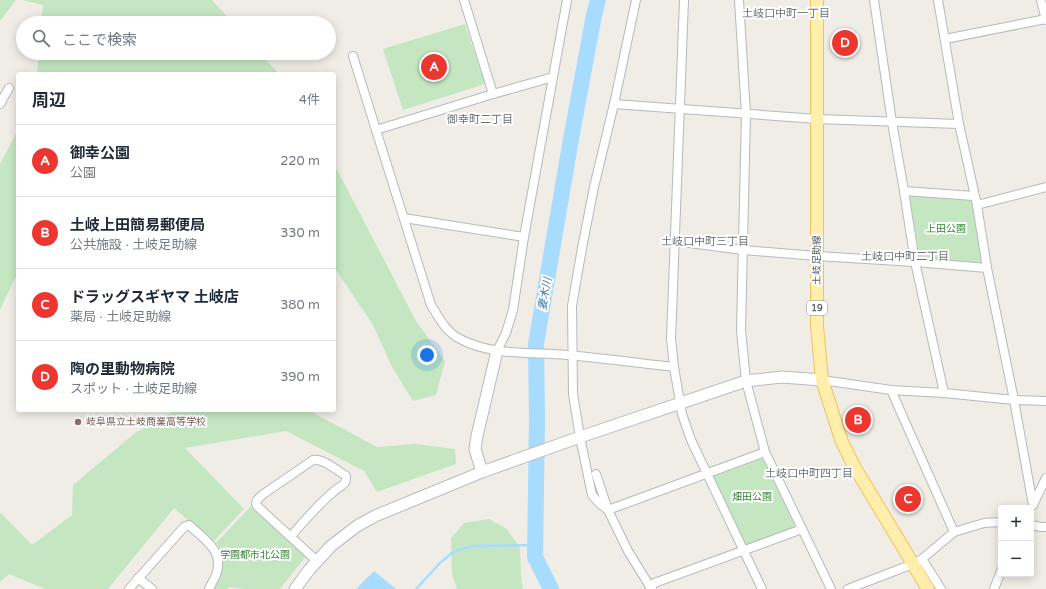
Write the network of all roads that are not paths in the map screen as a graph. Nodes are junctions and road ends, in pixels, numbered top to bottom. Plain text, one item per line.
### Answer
1 (464, 0) edge
2 (567, 0) edge
3 (636, 0) edge
4 (684, 0) edge
5 (739, 0) edge
6 (817, 0) edge
7 (874, 0) edge
8 (938, 0) edge
9 (1041, 0) edge
10 (1046, 20) edge
11 (946, 39) junction
12 (352, 56) dead end
13 (553, 77) junction
14 (8, 88) dead end
15 (493, 94) junction
16 (0, 104) edge
17 (614, 104) junction
18 (679, 109) junction
19 (746, 114) junction
20 (817, 119) junction
21 (892, 122) junction
22 (959, 124) junction
23 (376, 130) junction
24 (1046, 187) edge
25 (904, 190) junction
26 (976, 201) junction
27 (404, 218) junction
28 (524, 237) junction
29 (674, 241) junction
30 (742, 250) junction
31 (817, 256) junction
32 (915, 262) junction
33 (987, 268) junction
34 (502, 351) junction
35 (569, 355) junction
36 (674, 367) junction
37 (822, 380) junction
38 (746, 381) junction
39 (891, 390) junction
40 (944, 393) junction
41 (1014, 400) junction
42 (1046, 401) edge
43 (681, 404) junction
44 (576, 439) junction
45 (765, 452) junction
46 (482, 472) junction
47 (596, 474) dead end
48 (707, 474) junction
49 (1046, 478) edge
50 (1032, 505) edge
51 (1032, 505) edge
52 (608, 510) junction
53 (998, 522) edge
54 (1034, 526) edge
55 (1046, 527) edge
56 (802, 529) junction
57 (954, 532) junction
58 (291, 536) junction
59 (744, 550) junction
60 (317, 561) junction
61 (918, 561) junction
62 (999, 577) edge
63 (138, 578) junction
64 (869, 581) junction
65 (650, 587) edge
66 (129, 589) edge
67 (152, 589) edge
68 (209, 589) edge
69 (295, 589) edge
70 (762, 589) edge
71 (831, 589) edge
72 (848, 589) edge
73 (873, 589) edge
74 (928, 589) edge
75 (942, 589) edge
76 (994, 589) edge

1 - 15 street
2 - 13 street
3 - 17 street
4 - 18 street
5 - 19 street
6 - 20 main road, 土岐足助線 / 19
7 - 21 street
8 - 11 street
9 - 10 street
10 - 11 street
11 - 22 street
12 - 23 street
13 - 15 street
13 - 28 street
14 - 16 street
15 - 23 street
17 - 18 street
17 - 35 street
18 - 19 street
18 - 29 street
19 - 20 street
19 - 30 street
20 - 21 street
20 - 31 main road, 土岐足助線 / 19
21 - 22 street
21 - 25 street
22 - 26 street
23 - 27 street
24 - 26 street
25 - 26 street
25 - 32 street
26 - 33 street
27 - 28 street
27 - 34 street
28 - 34 street
29 - 30 street
29 - 36 street
30 - 31 street
30 - 38 street
31 - 32 street
31 - 37 main road, 土岐足助線 / 19
32 - 33 street
32 - 40 street
33 - 41 street
34 - 35 street
34 - 46 street
35 - 36 street
35 - 44 street
36 - 43 street
37 - 38 street
37 - 39 street
37 - 61 main road, 土岐足助線 / 19
38 - 43 street
38 - 45 street
39 - 40 street
39 - 57 street
40 - 41 street
41 - 42 street
41 - 50 street
43 - 44 street
43 - 48 street
44 - 46 street
44 - 52 street
45 - 48 street
45 - 56 street
46 - 60 street
47 - 52 street
48 - 52 street
48 - 59 street
49 - 51 street
52 - 65 street
53 - 57 street
54 - 55 street
56 - 59 street
56 - 71 street
57 - 61 street
58 - 58 street
58 - 60 street
59 - 65 street
59 - 70 street
60 - 69 street
61 - 64 street
61 - 74 main road, 土岐足助線 / 19
61 - 75 street
62 - 76 street
63 - 66 street
63 - 67 street
63 - 68 street
64 - 72 street
64 - 73 street

